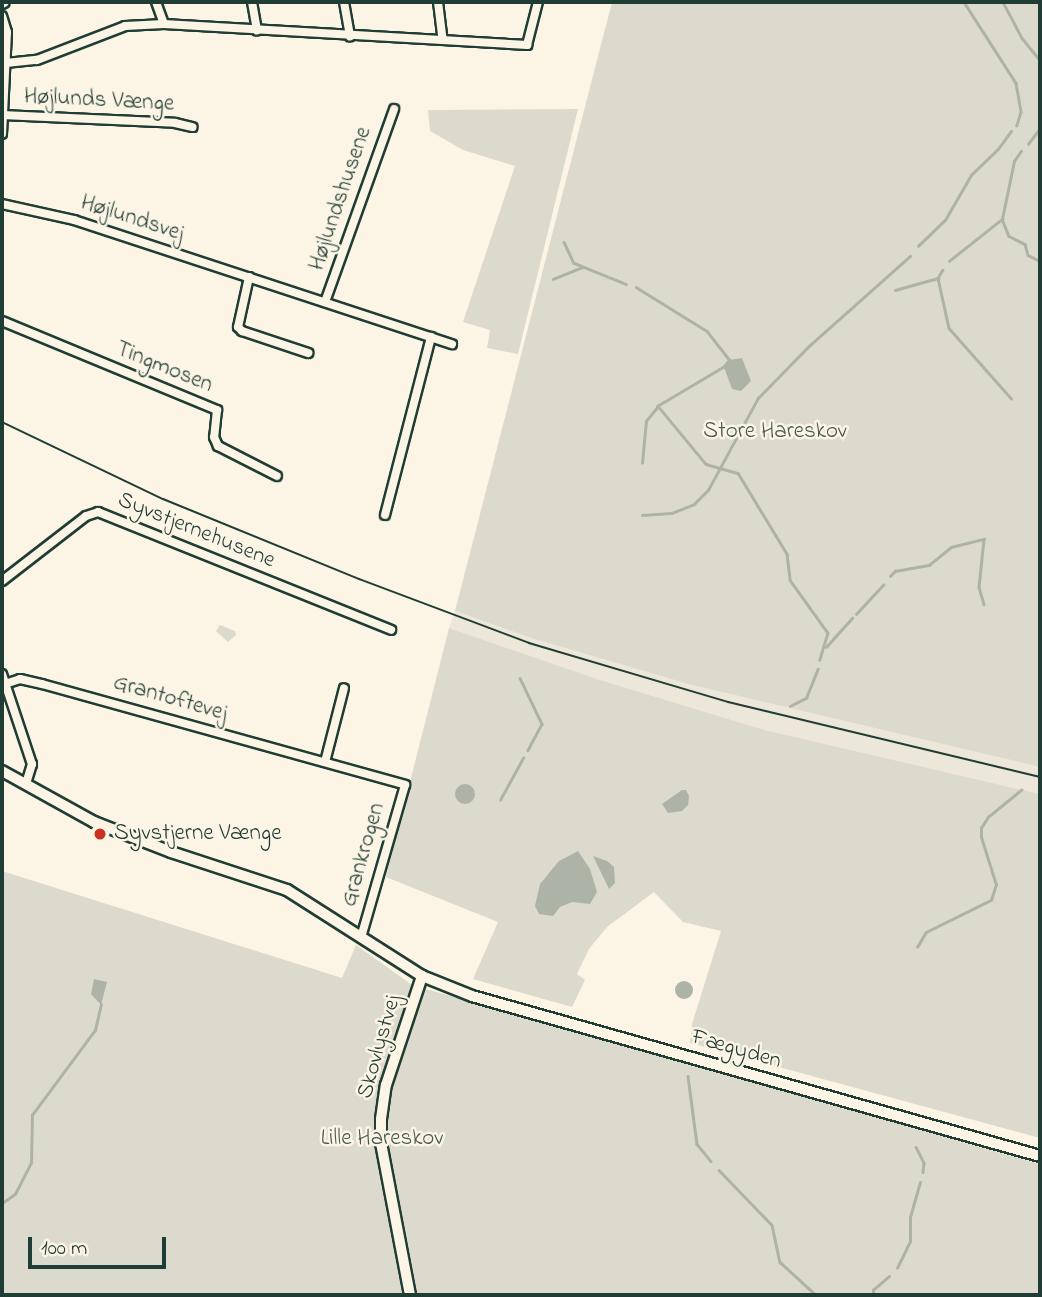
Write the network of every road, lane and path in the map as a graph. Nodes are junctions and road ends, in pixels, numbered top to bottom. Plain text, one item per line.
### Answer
1 (156, 2) edge
2 (252, 2) edge
3 (344, 2) edge
4 (438, 2) edge
5 (538, 2) edge
6 (2, 16) edge
7 (164, 24) junction
8 (257, 31) junction
9 (350, 36) junction
10 (443, 40) junction
11 (3, 46) edge
12 (6, 63) junction
13 (394, 109) dead end
14 (3, 115) edge
15 (193, 127) dead end
16 (2, 134) edge
17 (2, 204) edge
18 (250, 277) junction
19 (325, 302) junction
20 (2, 321) edge
21 (431, 337) junction
22 (452, 344) dead end
23 (308, 353) dead end
24 (277, 476) dead end
25 (385, 515) dead end
26 (2, 581) edge
27 (391, 630) dead end
28 (2, 674) edge
29 (5, 684) junction
30 (344, 688) dead end
31 (324, 762) junction
32 (2, 771) edge
33 (26, 784) junction
34 (405, 785) joint
35 (361, 937) junction
36 (422, 976) junction
37 (1040, 1156) edge
38 (410, 1295) edge

1 - 7 street
2 - 8 street
3 - 9 street
4 - 10 street
5 - 10 street
6 - 11 street, Højlunds Vænge
7 - 8 street
7 - 12 street
8 - 9 street
9 - 10 street
11 - 12 street, Højlunds Vænge
12 - 14 street, Højlunds Vænge
13 - 19 street, Højlundshusene
14 - 15 street, Højlunds Vænge
14 - 16 street, Højlunds Vænge
17 - 18 street, Højlundsvej
18 - 19 street, Højlundsvej
18 - 23 street
19 - 21 street, Højlundsvej
20 - 24 street, Tingmosen
21 - 22 street, Højlundsvej
21 - 25 street
26 - 27 street, Syvstjernehusene
28 - 29 street
29 - 31 street, Grantoftevej
29 - 33 street
30 - 31 street
31 - 34 street, Grantoftevej
32 - 33 street, Fægyden
33 - 35 street, Fægyden
34 - 35 street, Grankrogen
35 - 36 street, Fægyden
36 - 37 street, Fægyden
36 - 38 street, Skovlystvej

